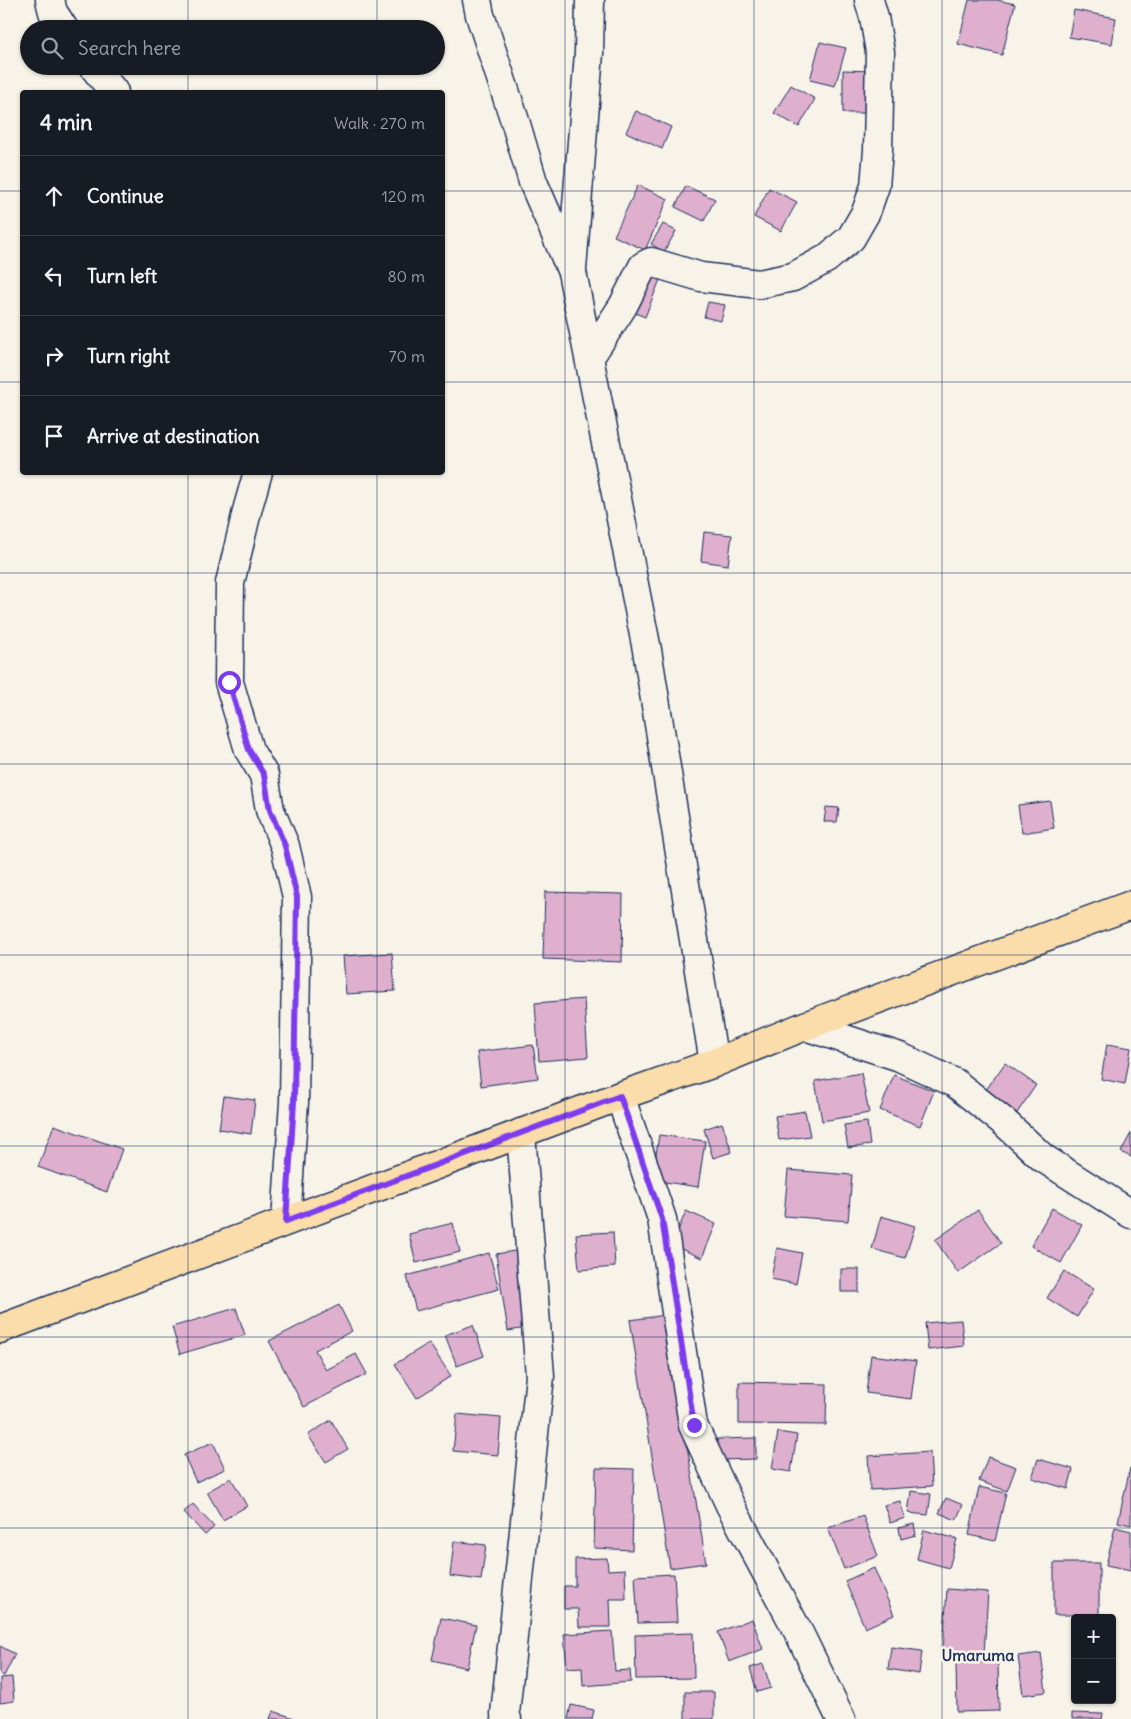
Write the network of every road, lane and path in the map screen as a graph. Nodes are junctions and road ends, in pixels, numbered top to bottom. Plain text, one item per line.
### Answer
1 (50, 0) edge
2 (477, 0) edge
3 (590, 0) edge
4 (869, 0) edge
5 (58, 20) edge
6 (100, 75) edge
7 (112, 90) edge
8 (572, 272) junction
9 (589, 358) junction
10 (257, 475) edge
11 (1131, 906) edge
12 (805, 1026) junction
13 (714, 1064) junction
14 (620, 1096) junction
15 (521, 1133) junction
16 (1131, 1214) edge
17 (286, 1221) junction
18 (0, 1329) edge
19 (506, 1719) edge
20 (841, 1719) edge

1 - 5 street
2 - 8 street
3 - 8 street
4 - 9 street
6 - 7 street
8 - 9 street
9 - 13 street
10 - 17 street
11 - 12 main road
12 - 13 main road
12 - 16 street
13 - 14 main road
14 - 15 main road
14 - 20 street
15 - 17 main road
15 - 19 street
17 - 18 main road

